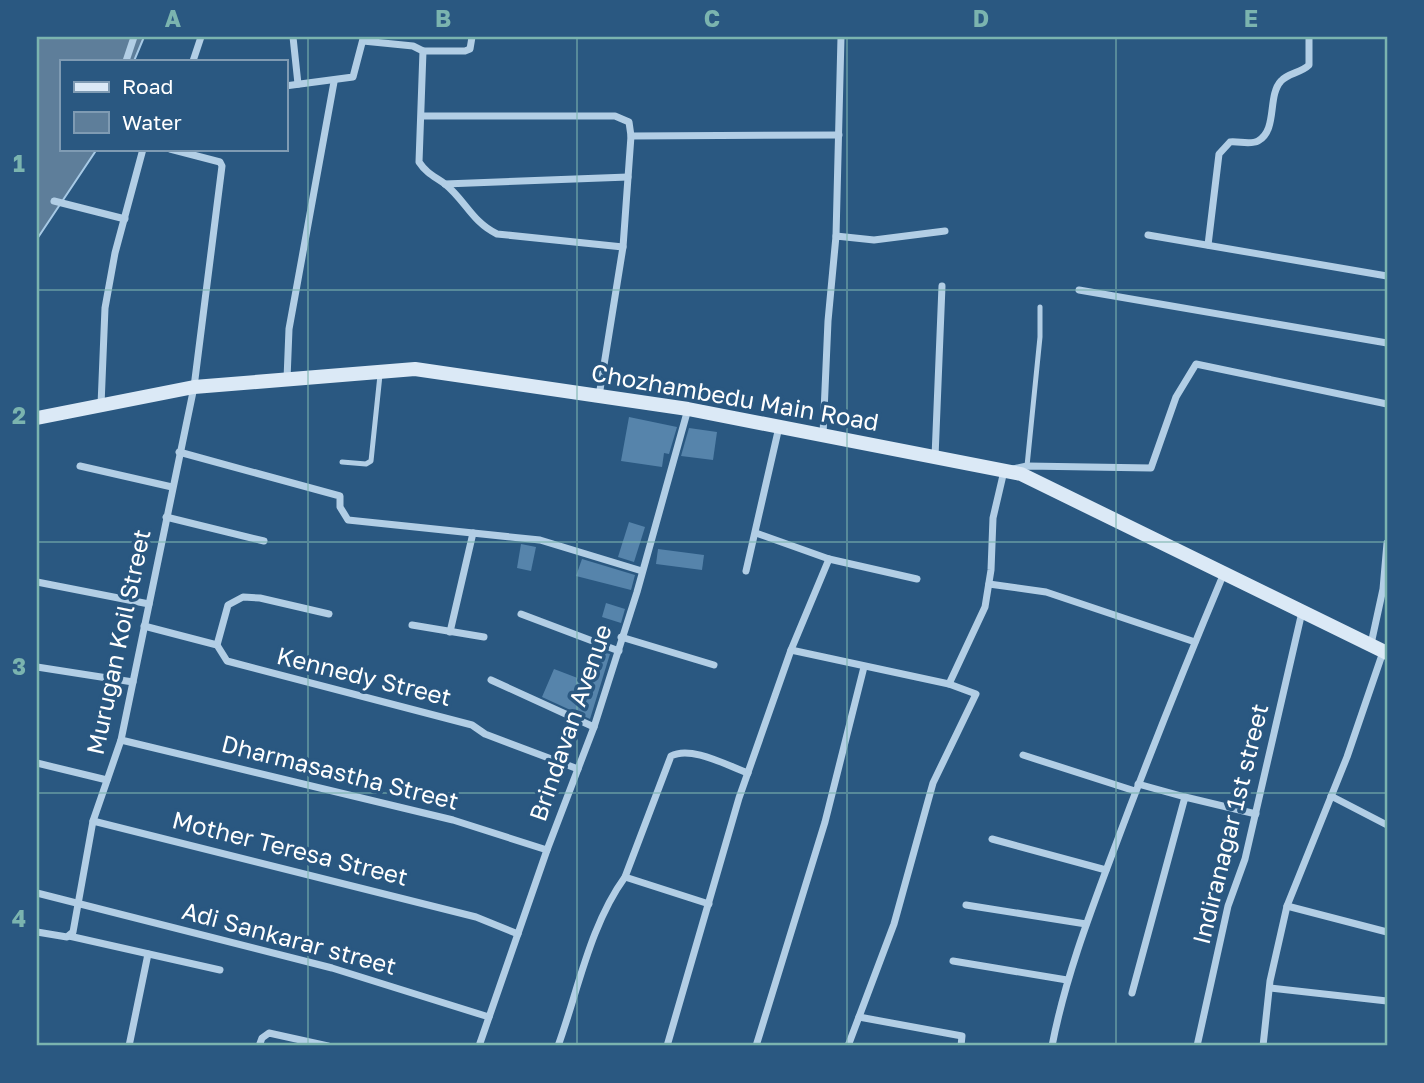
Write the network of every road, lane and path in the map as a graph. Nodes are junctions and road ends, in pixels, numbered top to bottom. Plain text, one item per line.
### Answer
1 (134, 37) edge
2 (201, 37) edge
3 (292, 37) edge
4 (472, 37) edge
5 (841, 37) edge
6 (1308, 37) edge
7 (363, 39) edge
8 (423, 51) junction
9 (126, 60) edge
10 (193, 60) edge
11 (334, 82) junction
12 (298, 84) junction
13 (287, 86) edge
14 (422, 116) junction
15 (839, 135) junction
16 (631, 136) junction
17 (143, 150) edge
18 (174, 150) edge
19 (628, 177) junction
20 (445, 184) junction
21 (54, 201) dead end
22 (125, 219) junction
23 (946, 231) dead end
24 (1148, 235) dead end
25 (836, 236) junction
26 (1208, 245) junction
27 (622, 247) junction
28 (1387, 276) edge
29 (942, 286) dead end
30 (1079, 290) dead end
31 (1040, 307) dead end
32 (1387, 343) edge
33 (380, 372) junction
34 (288, 379) junction
35 (194, 387) junction
36 (599, 396) junction
37 (1387, 404) edge
38 (102, 405) junction
39 (688, 409) junction
40 (37, 418) edge
41 (779, 427) junction
42 (822, 435) junction
43 (179, 452) junction
44 (935, 457) junction
45 (342, 462) dead end
46 (80, 466) dead end
47 (1027, 466) junction
48 (1004, 471) junction
49 (172, 487) junction
50 (166, 517) junction
51 (473, 533) junction
52 (756, 533) junction
53 (264, 541) dead end
54 (1387, 542) edge
55 (829, 559) junction
56 (642, 571) junction
57 (746, 571) dead end
58 (1224, 573) junction
59 (917, 579) dead end
60 (37, 582) edge
61 (989, 584) junction
62 (1385, 590) edge
63 (149, 604) junction
64 (1302, 611) junction
65 (329, 614) dead end
66 (521, 614) dead end
67 (412, 625) dead end
68 (144, 626) junction
69 (450, 632) junction
70 (484, 637) dead end
71 (621, 637) junction
72 (1195, 642) junction
73 (218, 645) junction
74 (619, 650) junction
75 (791, 650) junction
76 (1380, 650) edge
77 (714, 665) dead end
78 (37, 667) edge
79 (864, 667) junction
80 (491, 680) dead end
81 (133, 682) junction
82 (949, 684) junction
83 (594, 727) junction
84 (121, 740) junction
85 (1023, 755) dead end
86 (37, 763) edge
87 (578, 769) junction
88 (748, 773) junction
89 (107, 780) junction
90 (1137, 788) junction
91 (1331, 796) junction
92 (1185, 797) junction
93 (1256, 814) junction
94 (93, 821) junction
95 (1387, 825) edge
96 (992, 839) dead end
97 (547, 850) junction
98 (1106, 870) junction
99 (625, 877) junction
100 (37, 893) edge
101 (77, 904) junction
102 (709, 904) junction
103 (966, 905) dead end
104 (1287, 906) junction
105 (1086, 923) junction
106 (37, 932) edge
107 (1387, 932) edge
108 (518, 934) junction
109 (69, 936) junction
110 (148, 954) junction
111 (953, 961) dead end
112 (220, 970) dead end
113 (1067, 980) junction
114 (1270, 988) junction
115 (1132, 993) dead end
116 (1387, 1002) edge
117 (489, 1017) junction
118 (859, 1017) junction
119 (129, 1046) edge
120 (259, 1046) edge
121 (328, 1046) edge
122 (479, 1046) edge
123 (558, 1046) edge
124 (667, 1046) edge
125 (756, 1046) edge
126 (848, 1046) edge
127 (961, 1046) edge
128 (1052, 1046) edge
129 (1197, 1046) edge
130 (1263, 1046) edge

1 - 9 street
2 - 10 street
3 - 12 street
4 - 8 street
5 - 15 street
6 - 26 street
7 - 8 street
7 - 11 street
8 - 14 street
11 - 12 street
11 - 34 street
12 - 13 street
14 - 16 street
14 - 20 street
15 - 16 street
15 - 25 street
16 - 19 street
17 - 22 street
18 - 35 street, Murugan Koil Street
19 - 20 street
19 - 27 street
20 - 27 street
21 - 22 street
22 - 38 street
23 - 25 street
24 - 26 street
25 - 42 street
26 - 28 street
27 - 36 street
29 - 44 street
30 - 32 street
31 - 47 lane
33 - 34 street, Chozhambedu Main Road
33 - 36 street, Chozhambedu Main Road
33 - 45 lane
34 - 35 street, Chozhambedu Main Road
35 - 38 street, Chozhambedu Main Road
35 - 43 street, Murugan Koil Street
36 - 39 street, Chozhambedu Main Road
37 - 47 street
38 - 40 street, Chozhambedu Main Road
39 - 41 street, Chozhambedu Main Road
39 - 56 street, Brindavan Avenue
41 - 42 street, Chozhambedu Main Road
41 - 52 street
42 - 44 street, Chozhambedu Main Road
43 - 49 street, Murugan Koil Street
43 - 51 street
44 - 48 street, Chozhambedu Main Road
46 - 49 street
47 - 48 street
48 - 58 street, Chozhambedu Main Road
48 - 61 street
49 - 50 street, Murugan Koil Street
50 - 53 street
50 - 63 street, Murugan Koil Street
51 - 56 street
51 - 69 street
52 - 55 street
52 - 57 street
54 - 62 street
55 - 59 street
55 - 75 street
56 - 71 street, Brindavan Avenue
58 - 64 street, Chozhambedu Main Road
58 - 72 street
60 - 63 street
61 - 72 street
61 - 82 street
62 - 76 street
63 - 68 street, Murugan Koil Street
64 - 76 street, Chozhambedu Main Road
64 - 93 street, Indiranagar 1st street
65 - 73 street
66 - 74 street
67 - 69 street
68 - 73 street, Kennedy Street
68 - 81 street, Murugan Koil Street
69 - 70 street
71 - 74 street, Brindavan Avenue
71 - 77 street
72 - 90 street
73 - 87 street, Kennedy Street
74 - 83 street, Brindavan Avenue
75 - 79 street
75 - 88 street
76 - 91 street
78 - 81 street
79 - 82 street
79 - 125 street
80 - 83 street
81 - 84 street, Murugan Koil Street
82 - 118 street
83 - 87 street, Brindavan Avenue
84 - 89 street, Murugan Koil Street
84 - 97 street, Dharmasastha Street
85 - 90 street
86 - 89 street
87 - 97 street, Brindavan Avenue
88 - 99 street
88 - 102 street
89 - 94 street, Murugan Koil Street
90 - 92 street
90 - 98 street
91 - 95 street
91 - 104 street
92 - 93 street
92 - 115 street
93 - 129 street, Indiranagar 1st street
94 - 101 street, Murugan Koil Street
94 - 108 street, Mother Teresa Street
96 - 98 street
97 - 108 street, Brindavan Avenue
98 - 105 street
99 - 102 street
99 - 123 street
100 - 101 street, Adi Sankarar street
101 - 109 street, Murugan Koil Street
101 - 117 street, Adi Sankarar street
102 - 124 street
103 - 105 street
104 - 107 street
104 - 114 street
105 - 113 street
106 - 109 street
108 - 117 street, Brindavan Avenue
109 - 110 street
110 - 112 street
110 - 119 street
111 - 113 street
113 - 128 street
114 - 116 street
114 - 130 street
117 - 122 street, Brindavan Avenue
118 - 126 street
118 - 127 street
120 - 121 street

